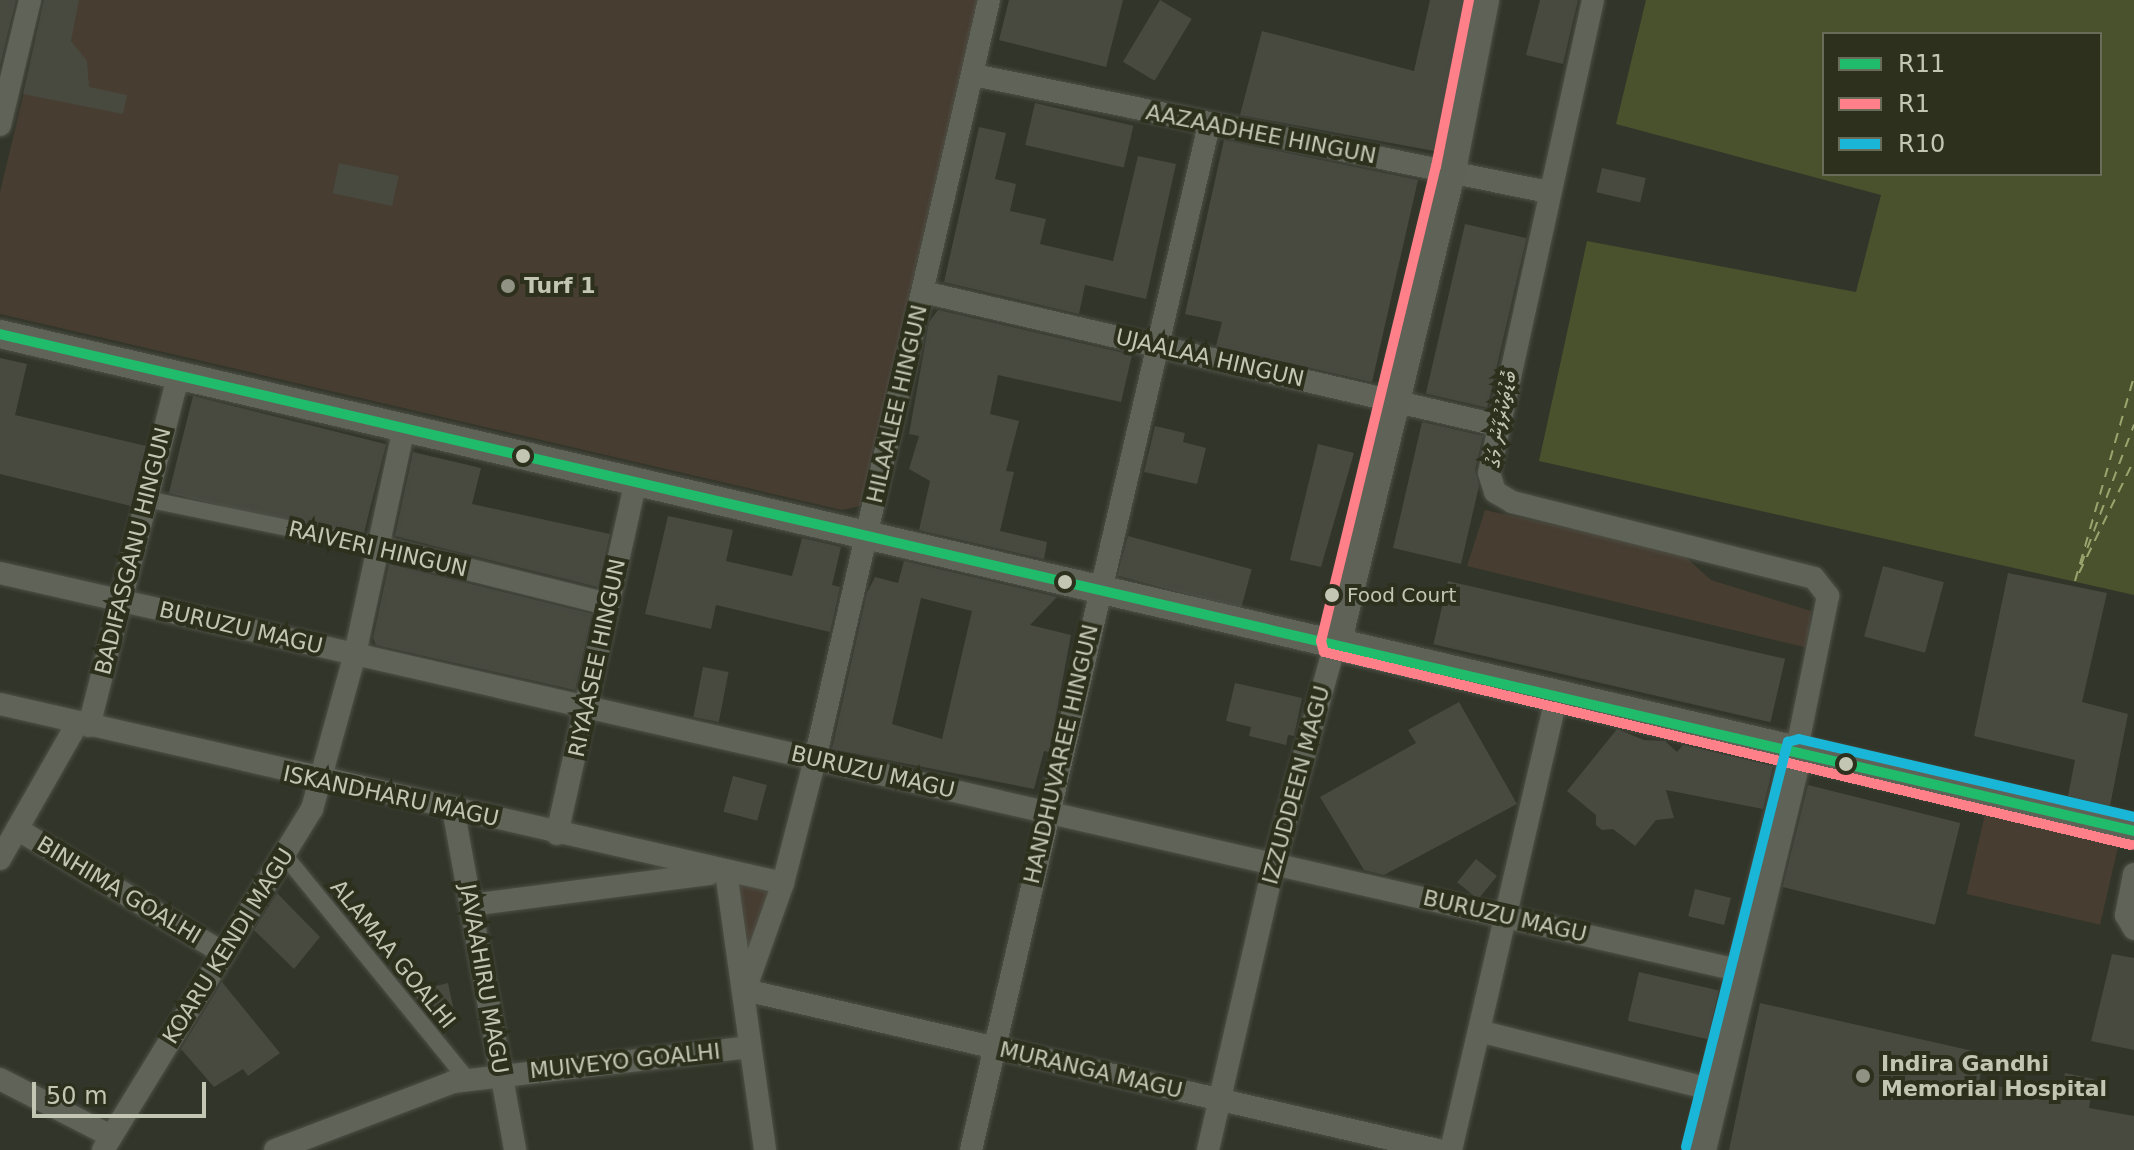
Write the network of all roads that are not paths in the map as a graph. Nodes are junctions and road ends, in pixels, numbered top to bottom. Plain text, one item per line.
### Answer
1 (30, 0) edge
2 (989, 0) edge
3 (1483, 0) edge
4 (1593, 0) edge
5 (974, 75) junction
6 (0, 125) edge
7 (1209, 125) junction
8 (1450, 169) junction
9 (1548, 192) junction
10 (923, 292) junction
11 (0, 334) edge
12 (1156, 344) junction
13 (178, 376) junction
14 (1393, 401) junction
15 (1497, 425) junction
16 (404, 428) junction
17 (636, 482) junction
18 (146, 499) junction
19 (866, 535) junction
20 (379, 547) junction
21 (0, 573) edge
22 (1099, 589) junction
23 (122, 601) junction
24 (608, 604) junction
25 (1335, 644) junction
26 (355, 654) junction
27 (1557, 696) junction
28 (0, 704) edge
29 (587, 707) junction
30 (83, 725) junction
31 (1796, 753) junction
32 (815, 759) junction
33 (322, 781) junction
34 (453, 808) junction
35 (1048, 812) junction
36 (17, 829) junction
37 (2134, 831) edge
38 (557, 834) junction
39 (285, 856) junction
40 (0, 859) edge
41 (1274, 864) junction
42 (726, 872) junction
43 (2134, 874) edge
44 (783, 883) junction
45 (471, 905) junction
46 (1506, 916) junction
47 (2134, 929) edge
48 (222, 952) junction
49 (1746, 972) junction
50 (745, 990) junction
51 (1479, 1031) junction
52 (749, 1047) junction
53 (994, 1048) junction
54 (502, 1074) junction
55 (0, 1079) edge
56 (468, 1080) junction
57 (1714, 1090) junction
58 (1220, 1100) junction
59 (107, 1143) edge
60 (305, 1145) edge
61 (275, 1150) edge
62 (515, 1150) edge
63 (765, 1150) edge
64 (971, 1150) edge
65 (1208, 1150) edge
66 (1438, 1150) edge
67 (1451, 1150) edge
68 (1700, 1150) edge

1 - 6 street
2 - 5 street, HILAALEE HINGUN
3 - 8 main road, IZZUDDEEN MAGU
4 - 9 street, ބޮޑުތަކުރުފާނު މަގު
5 - 7 street, AAZAADHEE HINGUN
5 - 10 street, HILAALEE HINGUN
7 - 8 street, AAZAADHEE HINGUN
7 - 12 street, HANDHUVAREE HINGUN
8 - 9 street, AAZAADHEE HINGUN
8 - 14 main road, IZZUDDEEN MAGU
9 - 15 street, ބޮޑުތަކުރުފާނު މަގު
10 - 12 street, UJAALAA HINGUN
10 - 19 street, HILAALEE HINGUN
11 - 13 street
12 - 14 street, UJAALAA HINGUN
12 - 22 street, HANDHUVAREE HINGUN
13 - 16 street
13 - 18 street, BADIFASGANU HINGUN
14 - 15 street, UJAALAA HINGUN
14 - 25 main road, IZZUDDEEN MAGU
15 - 31 street, ބޮޑުތަކުރުފާނު މަގު
16 - 17 street
16 - 20 street, KOARU KENDI MAGU
17 - 19 street
17 - 24 street, RIYAASEE HINGUN
18 - 20 street, RAIVERI HINGUN
18 - 23 street, BADIFASGANU HINGUN
19 - 22 street
19 - 32 street, HILAALEE HINGUN
20 - 24 street, RAIVERI HINGUN
20 - 26 street, KOARU KENDI MAGU
21 - 23 street, BURUZU MAGU
22 - 25 street
22 - 35 street, HANDHUVAREE HINGUN
23 - 26 street, BURUZU MAGU
23 - 30 street, BADIFASGANU HINGUN
24 - 29 street, RIYAASEE HINGUN
25 - 27 main road
25 - 41 street, IZZUDDEEN MAGU
26 - 29 street, BURUZU MAGU
26 - 33 street, KOARU KENDI MAGU
27 - 31 main road
27 - 46 street
28 - 30 street, ISKANDHARU MAGU
29 - 32 street, BURUZU MAGU
29 - 38 street, RIYAASEE HINGUN
30 - 33 street, ISKANDHARU MAGU
30 - 36 street, BADIFASGANU HINGUN
31 - 37 main road
31 - 49 main road
32 - 35 street, BURUZU MAGU
32 - 44 street, HILAALEE HINGUN
33 - 34 street, ISKANDHARU MAGU
33 - 39 street, KOARU KENDI MAGU
34 - 38 street, ISKANDHARU MAGU
34 - 45 street, JAVAAHIRU MAGU
35 - 41 street, BURUZU MAGU
35 - 53 street, HANDHUVAREE HINGUN
36 - 40 street, BADIFASGANU HINGUN
36 - 48 street, BINHIMA GOALHI
38 - 42 street, ISKANDHARU MAGU
39 - 48 street, KOARU KENDI MAGU
39 - 56 street, ALAMAA GOALHI
41 - 46 street, BURUZU MAGU
41 - 58 street, IZZUDDEEN MAGU
42 - 44 street, ISKANDHARU MAGU
42 - 45 street
42 - 50 street
43 - 47 street
44 - 50 street, HILAALEE HINGUN
45 - 54 street, JAVAAHIRU MAGU
46 - 49 street, BURUZU MAGU
46 - 51 street
48 - 59 street, KOARU KENDI MAGU
49 - 57 main road
50 - 52 street
50 - 53 street, MURANGA MAGU
51 - 57 street
51 - 67 street
52 - 54 street, MUIVEYO GOALHI
52 - 63 street
53 - 58 street, MURANGA MAGU
53 - 64 street, HANDHUVAREE HINGUN
54 - 56 street, MUIVEYO GOALHI
54 - 62 street, JAVAAHIRU MAGU
55 - 59 street
56 - 60 street, MUIVEYO GOALHI
57 - 68 main road
58 - 65 street, IZZUDDEEN MAGU
58 - 66 street, MURANGA MAGU
60 - 61 street, MUIVEYO GOALHI

